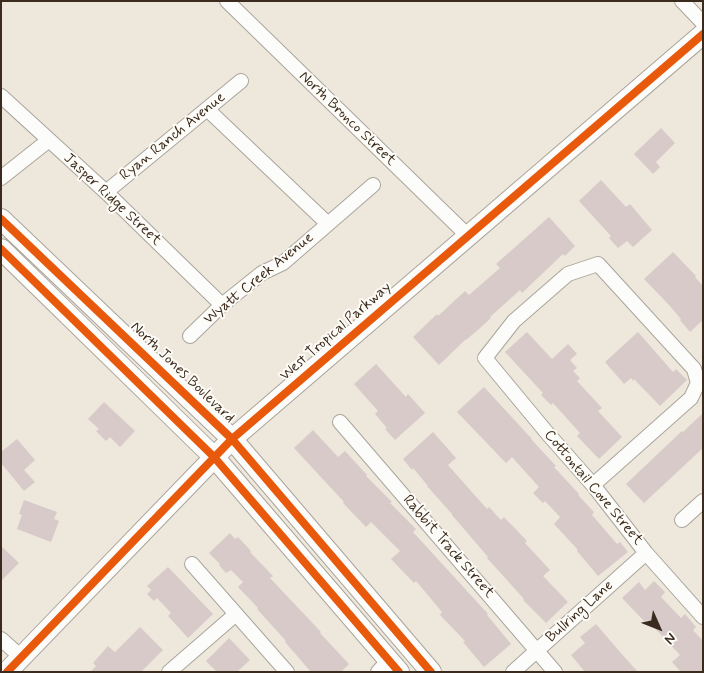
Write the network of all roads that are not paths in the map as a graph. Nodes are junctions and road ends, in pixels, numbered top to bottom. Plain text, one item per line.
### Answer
1 (227, 1) edge
2 (682, 1) edge
3 (703, 23) edge
4 (703, 34) edge
5 (241, 82) dead end
6 (1, 96) edge
7 (207, 109) junction
8 (49, 140) junction
9 (1, 178) edge
10 (373, 185) dead end
11 (106, 192) junction
12 (1, 219) edge
13 (327, 223) junction
14 (468, 236) junction
15 (1, 249) edge
16 (222, 305) junction
17 (190, 336) dead end
18 (340, 422) dead end
19 (232, 439) junction
20 (214, 457) junction
21 (593, 485) junction
22 (703, 501) edge
23 (682, 520) dead end
24 (646, 552) junction
25 (192, 564) dead end
26 (236, 614) junction
27 (703, 617) edge
28 (1, 639) edge
29 (537, 651) junction
30 (21, 657) junction
31 (389, 668) edge
32 (7, 672) edge
33 (169, 672) edge
34 (287, 672) edge
35 (430, 672) edge
36 (514, 672) edge
37 (555, 672) edge

1 - 14 street, North Bronco Street
2 - 3 street
4 - 14 main road, West Tropical Parkway
5 - 7 street, Ryan Ranch Avenue
6 - 8 street, Jasper Ridge Street
7 - 11 street, Ryan Ranch Avenue
7 - 13 street
8 - 9 street
8 - 11 street, Jasper Ridge Street
10 - 13 street, Wyatt Creek Avenue
11 - 16 street, Jasper Ridge Street
12 - 19 main road, North Jones Boulevard
13 - 16 street, Wyatt Creek Avenue
14 - 19 main road, West Tropical Parkway
15 - 20 main road
16 - 17 street, Wyatt Creek Avenue
18 - 29 street, Rabbit Track Street
19 - 20 main road, West Tropical Parkway
19 - 35 main road, North Jones Boulevard
20 - 30 main road, West Tropical Parkway
20 - 31 main road
21 - 21 street, Cottontail Cove Street
21 - 24 street, Cottontail Cove Street
22 - 23 street
24 - 27 street, Cottontail Cove Street
24 - 29 street, Bullring Lane
25 - 26 street
26 - 33 street
26 - 34 street
28 - 30 street
29 - 36 street, Bullring Lane
29 - 37 street, Rabbit Track Street
30 - 32 main road, West Tropical Parkway

